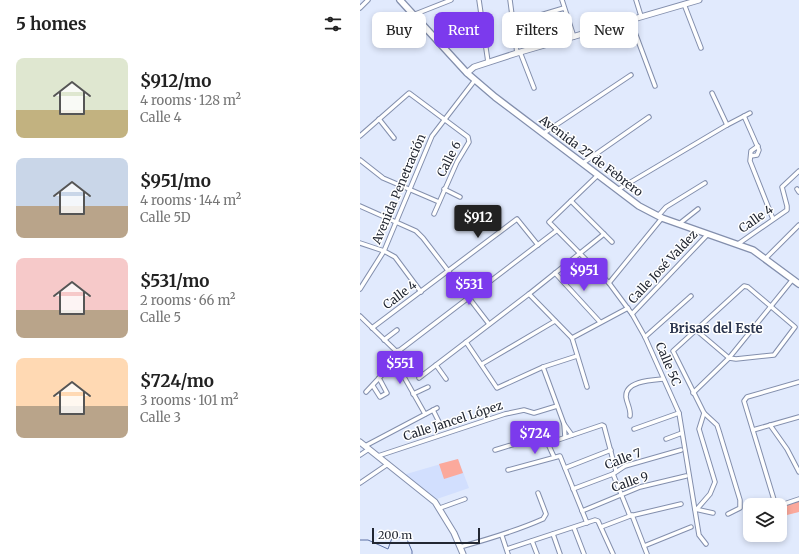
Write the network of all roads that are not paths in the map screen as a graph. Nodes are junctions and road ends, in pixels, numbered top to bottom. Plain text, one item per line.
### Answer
1 (368, 0) edge
2 (400, 0) edge
3 (451, 0) edge
4 (479, 0) edge
5 (510, 0) edge
6 (562, 0) edge
7 (636, 0) edge
8 (699, 0) edge
9 (684, 4) junction
10 (360, 8) edge
11 (564, 8) junction
12 (411, 12) edge
13 (421, 12) edge
14 (512, 12) edge
15 (551, 12) edge
16 (641, 16) junction
17 (638, 17) edge
18 (426, 28) edge
19 (580, 35) edge
20 (574, 37) junction
21 (638, 40) edge
22 (517, 48) edge
23 (701, 48) dead end
24 (518, 53) junction
25 (488, 62) junction
26 (467, 73) junction
27 (631, 75) dead end
28 (475, 80) junction
29 (655, 86) dead end
30 (534, 88) dead end
31 (712, 93) dead end
32 (750, 113) dead end
33 (744, 116) junction
34 (650, 117) dead end
35 (379, 119) junction
36 (444, 120) junction
37 (727, 125) junction
38 (544, 133) junction
39 (360, 136) edge
40 (394, 138) dead end
41 (360, 160) edge
42 (583, 163) junction
43 (799, 171) edge
44 (599, 174) junction
45 (705, 183) dead end
46 (444, 189) junction
47 (619, 189) junction
48 (409, 190) junction
49 (460, 197) dead end
50 (571, 200) junction
51 (439, 202) junction
52 (360, 206) edge
53 (698, 210) dead end
54 (434, 214) dead end
55 (660, 217) junction
56 (773, 219) junction
57 (396, 221) junction
58 (679, 224) junction
59 (799, 225) edge
60 (556, 231) junction
61 (604, 234) junction
62 (708, 234) junction
63 (612, 242) dead end
64 (360, 243) edge
65 (738, 244) junction
66 (538, 245) junction
67 (384, 251) junction
68 (579, 254) junction
69 (766, 258) junction
70 (448, 272) junction
71 (555, 273) junction
72 (793, 279) junction
73 (609, 283) junction
74 (799, 284) edge
75 (360, 289) edge
76 (421, 292) junction
77 (528, 294) junction
78 (691, 296) dead end
79 (468, 298) junction
80 (770, 306) junction
81 (628, 308) junction
82 (632, 314) junction
83 (360, 316) edge
84 (555, 321) junction
85 (600, 322) junction
86 (489, 324) junction
87 (372, 328) junction
88 (397, 330) dead end
89 (696, 330) junction
90 (572, 338) junction
91 (646, 338) junction
92 (384, 340) junction
93 (466, 342) junction
94 (396, 351) junction
95 (577, 356) junction
96 (729, 358) junction
97 (395, 361) junction
98 (482, 364) junction
99 (436, 365) junction
100 (543, 367) junction
101 (379, 378) junction
102 (419, 378) dead end
103 (446, 379) dead end
104 (663, 379) junction
105 (799, 382) edge
106 (373, 386) junction
107 (428, 387) dead end
108 (587, 387) dead end
109 (366, 392) dead end
110 (693, 393) junction
111 (413, 394) junction
112 (557, 406) junction
113 (678, 413) junction
114 (704, 413) junction
115 (425, 414) junction
116 (630, 416) dead end
117 (798, 418) edge
118 (564, 424) junction
119 (770, 425) junction
120 (441, 426) dead end
121 (634, 429) dead end
122 (753, 430) junction
123 (682, 433) junction
124 (572, 434) junction
125 (565, 437) junction
126 (666, 439) dead end
127 (360, 442) edge
128 (549, 443) junction
129 (367, 447) junction
130 (495, 450) dead end
131 (611, 450) junction
132 (681, 450) dead end
133 (360, 455) edge
134 (378, 456) junction
135 (554, 457) junction
136 (388, 464) junction
137 (565, 468) junction
138 (508, 470) dead end
139 (799, 472) edge
140 (615, 473) junction
141 (686, 476) dead end
142 (360, 483) edge
143 (573, 490) junction
144 (538, 493) dead end
145 (621, 495) junction
146 (465, 498) dead end
147 (773, 498) edge
148 (799, 499) edge
149 (787, 502) edge
150 (681, 504) dead end
151 (440, 508) junction
152 (696, 509) junction
153 (582, 511) junction
154 (713, 513) dead end
155 (728, 514) dead end
156 (631, 515) junction
157 (587, 523) junction
158 (601, 527) junction
159 (691, 527) dead end
160 (574, 528) junction
161 (553, 534) junction
162 (502, 536) junction
163 (532, 541) junction
164 (706, 544) dead end
165 (644, 546) junction
166 (460, 547) junction
167 (507, 549) junction
168 (463, 554) edge
169 (508, 554) edge
170 (537, 554) edge
171 (560, 554) edge
172 (584, 554) edge
173 (613, 554) edge
174 (647, 554) edge

1 - 10 street
2 - 12 main road, Avenida 27 de Febrero
3 - 13 street
4 - 25 street
5 - 14 street
6 - 11 street
7 - 16 street
8 - 9 main road
9 - 16 main road
9 - 23 street
11 - 15 street
11 - 20 street
16 - 17 main road
18 - 26 main road, Avenida 27 de Febrero
19 - 20 main road
20 - 24 main road
21 - 29 street
22 - 24 street
24 - 25 main road
24 - 30 street
25 - 26 main road
26 - 28 main road, Avenida 27 de Febrero
27 - 38 street
28 - 36 street, Avenida Penetración
28 - 38 main road, Avenida 27 de Febrero
31 - 37 street
32 - 33 street
33 - 37 street
33 - 56 street
34 - 42 street
35 - 36 street, Calle 6
35 - 39 street
35 - 40 street
36 - 46 street, Calle 6
36 - 48 street, Avenida Penetración
37 - 47 street
38 - 42 main road, Avenida 27 de Febrero
41 - 48 street
42 - 44 main road, Avenida 27 de Febrero
43 - 56 street, Calle 4
44 - 47 main road, Avenida 27 de Febrero
44 - 50 street
45 - 55 street
46 - 49 street
46 - 51 street, Calle 6
47 - 55 main road, Avenida 27 de Febrero
48 - 51 street
48 - 57 street, Avenida Penetración
50 - 60 street, Calle 5C
50 - 61 street
51 - 54 street, Calle 6
52 - 57 street
53 - 58 street
55 - 58 main road, Avenida 27 de Febrero
55 - 73 street
56 - 65 street, Calle 4
57 - 67 street, Avenida Penetración
57 - 70 street
58 - 62 main road, Avenida 27 de Febrero
59 - 69 street
60 - 66 street
60 - 68 street, Calle 5C
61 - 63 street
61 - 68 street
62 - 65 main road, Avenida 27 de Febrero
62 - 82 street, Calle José Valdez
64 - 67 street
65 - 69 main road, Avenida 27 de Febrero
66 - 70 street, Calle 4
66 - 79 street
67 - 75 street, Avenida Penetración
67 - 76 street
68 - 71 street
68 - 73 street, Calle 5C
69 - 72 main road, Avenida 27 de Febrero
70 - 76 street, Calle 4
70 - 79 street
71 - 77 street
71 - 85 street
72 - 74 main road, Avenida 27 de Febrero
72 - 80 street
73 - 81 street, Calle 5C
76 - 87 street, Calle 4
77 - 84 street
77 - 86 street
78 - 91 street
79 - 86 street
79 - 94 street
80 - 89 street
80 - 96 street
80 - 96 street
81 - 82 street, Calle 5C
81 - 85 street
82 - 91 street, Calle 5C
83 - 87 street
84 - 90 street
84 - 98 street
85 - 90 street
86 - 93 street
87 - 92 street
88 - 92 street
89 - 96 street
89 - 110 street
90 - 95 street
91 - 104 street, Calle 5C
92 - 94 street
93 - 98 street
93 - 99 street
94 - 97 street
95 - 100 street
95 - 108 street
96 - 110 street
97 - 101 street
97 - 111 street
98 - 100 street
99 - 102 street
99 - 103 street
100 - 112 street
101 - 106 street
101 - 106 street
104 - 113 street, Calle 5C
104 - 116 street
105 - 122 street
106 - 109 street
107 - 111 street
110 - 114 street
111 - 115 street
112 - 118 street
112 - 134 street, Calle Jancel López
113 - 121 street
113 - 123 street, Calle 5C
114 - 152 street
114 - 155 street
115 - 120 street
115 - 129 street
117 - 119 street
118 - 124 street
118 - 125 street
119 - 122 street
119 - 139 street
122 - 147 street
123 - 126 street
123 - 152 street, Calle 5C
124 - 125 street
124 - 131 street
125 - 128 street
127 - 129 main road
128 - 130 street
128 - 135 street
129 - 133 street
129 - 134 main road
131 - 137 street
131 - 140 street
132 - 140 street, Calle 7
134 - 136 main road
135 - 137 street
135 - 138 street
136 - 142 street
136 - 151 main road
137 - 143 street
140 - 143 street, Calle 7
140 - 145 street
141 - 145 street, Calle 9
143 - 153 street
144 - 162 street
145 - 153 street, Calle 9
145 - 156 street
146 - 151 street
148 - 149 street
150 - 156 street
151 - 166 main road
152 - 154 street
152 - 164 street, Calle 5C
153 - 157 street
156 - 158 street
156 - 165 street
157 - 158 street
157 - 160 street
158 - 173 street
159 - 165 street
160 - 161 street
160 - 172 street
161 - 163 street
161 - 171 street
162 - 166 street
162 - 167 street
163 - 167 street
163 - 170 street
165 - 174 street
166 - 168 main road
167 - 169 street

